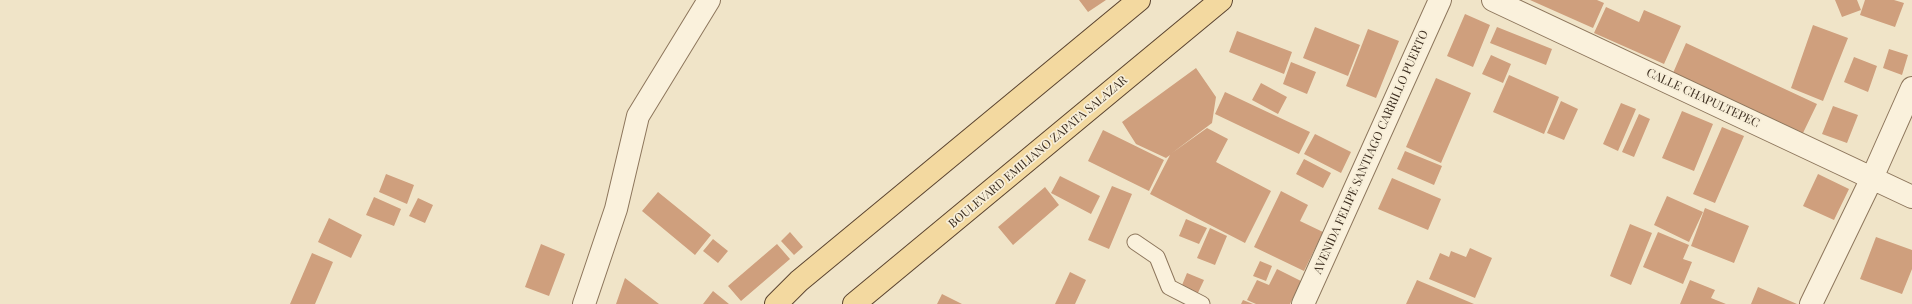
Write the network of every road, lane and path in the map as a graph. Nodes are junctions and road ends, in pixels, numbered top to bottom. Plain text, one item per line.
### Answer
1 (709, 0) edge
2 (1139, 0) edge
3 (1221, 0) edge
4 (1440, 0) edge
5 (1493, 0) edge
6 (1912, 88) edge
7 (1872, 178) junction
8 (1912, 197) edge
9 (1134, 242) dead end
10 (799, 280) junction
11 (584, 304) edge
12 (776, 304) edge
13 (794, 304) edge
14 (854, 304) edge
15 (1202, 304) edge
16 (1303, 304) edge
17 (1811, 304) edge

1 - 11 street
2 - 10 main road
3 - 14 main road, BOULEVARD EMILIANO ZAPATA SALAZAR
4 - 16 street, AVENIDA FELIPE SANTIAGO CARRILLO PUERTO
5 - 7 street, CALLE CHAPULTEPEC
6 - 7 street
7 - 8 street, CALLE CHAPULTEPEC
7 - 17 street
9 - 15 lane
10 - 12 main road
10 - 13 street

